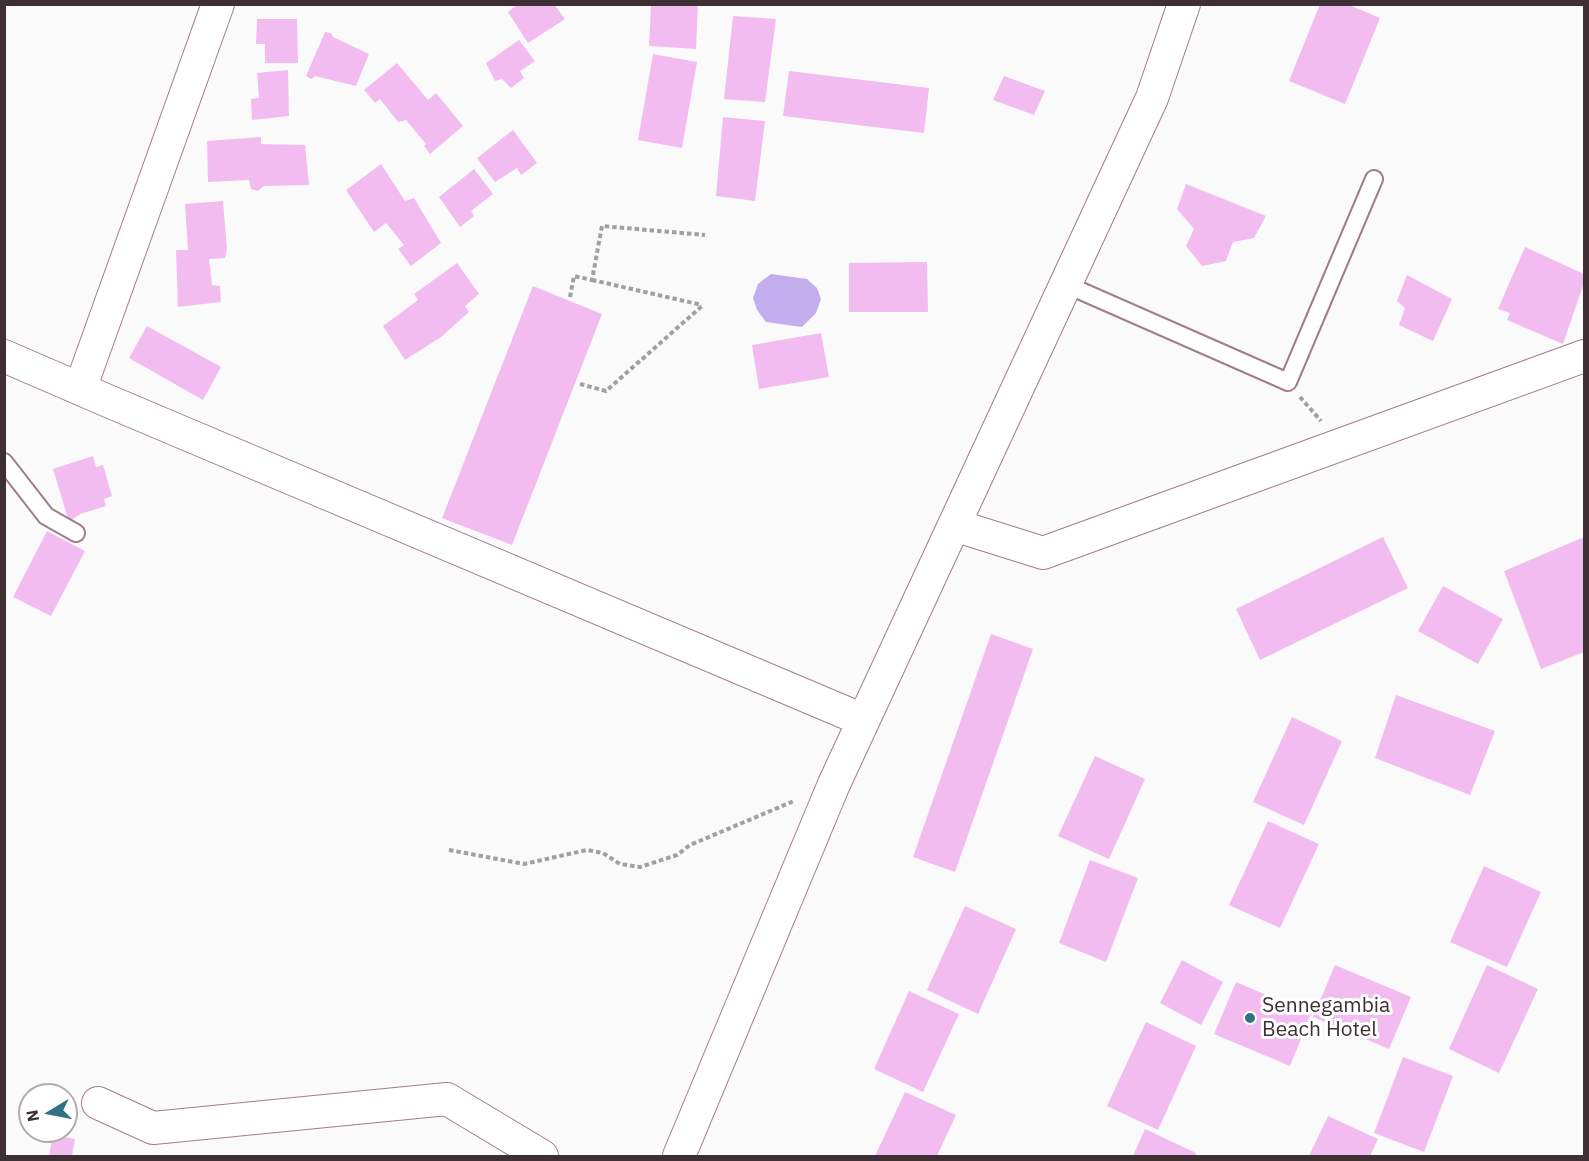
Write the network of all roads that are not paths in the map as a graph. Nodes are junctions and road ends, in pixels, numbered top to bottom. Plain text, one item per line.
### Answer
1 (218, 4) edge
2 (1184, 4) edge
3 (1374, 179) dead end
4 (1065, 284) junction
5 (4, 356) edge
6 (1584, 356) edge
7 (80, 389) junction
8 (4, 462) edge
9 (954, 525) junction
10 (76, 532) dead end
11 (864, 720) junction
12 (98, 1103) dead end
13 (542, 1156) edge
14 (679, 1156) edge

1 - 7 street
2 - 4 street
3 - 4 lane
4 - 9 street
5 - 7 street
6 - 9 street
7 - 11 street
8 - 10 lane
9 - 11 street
11 - 14 street
12 - 13 street

